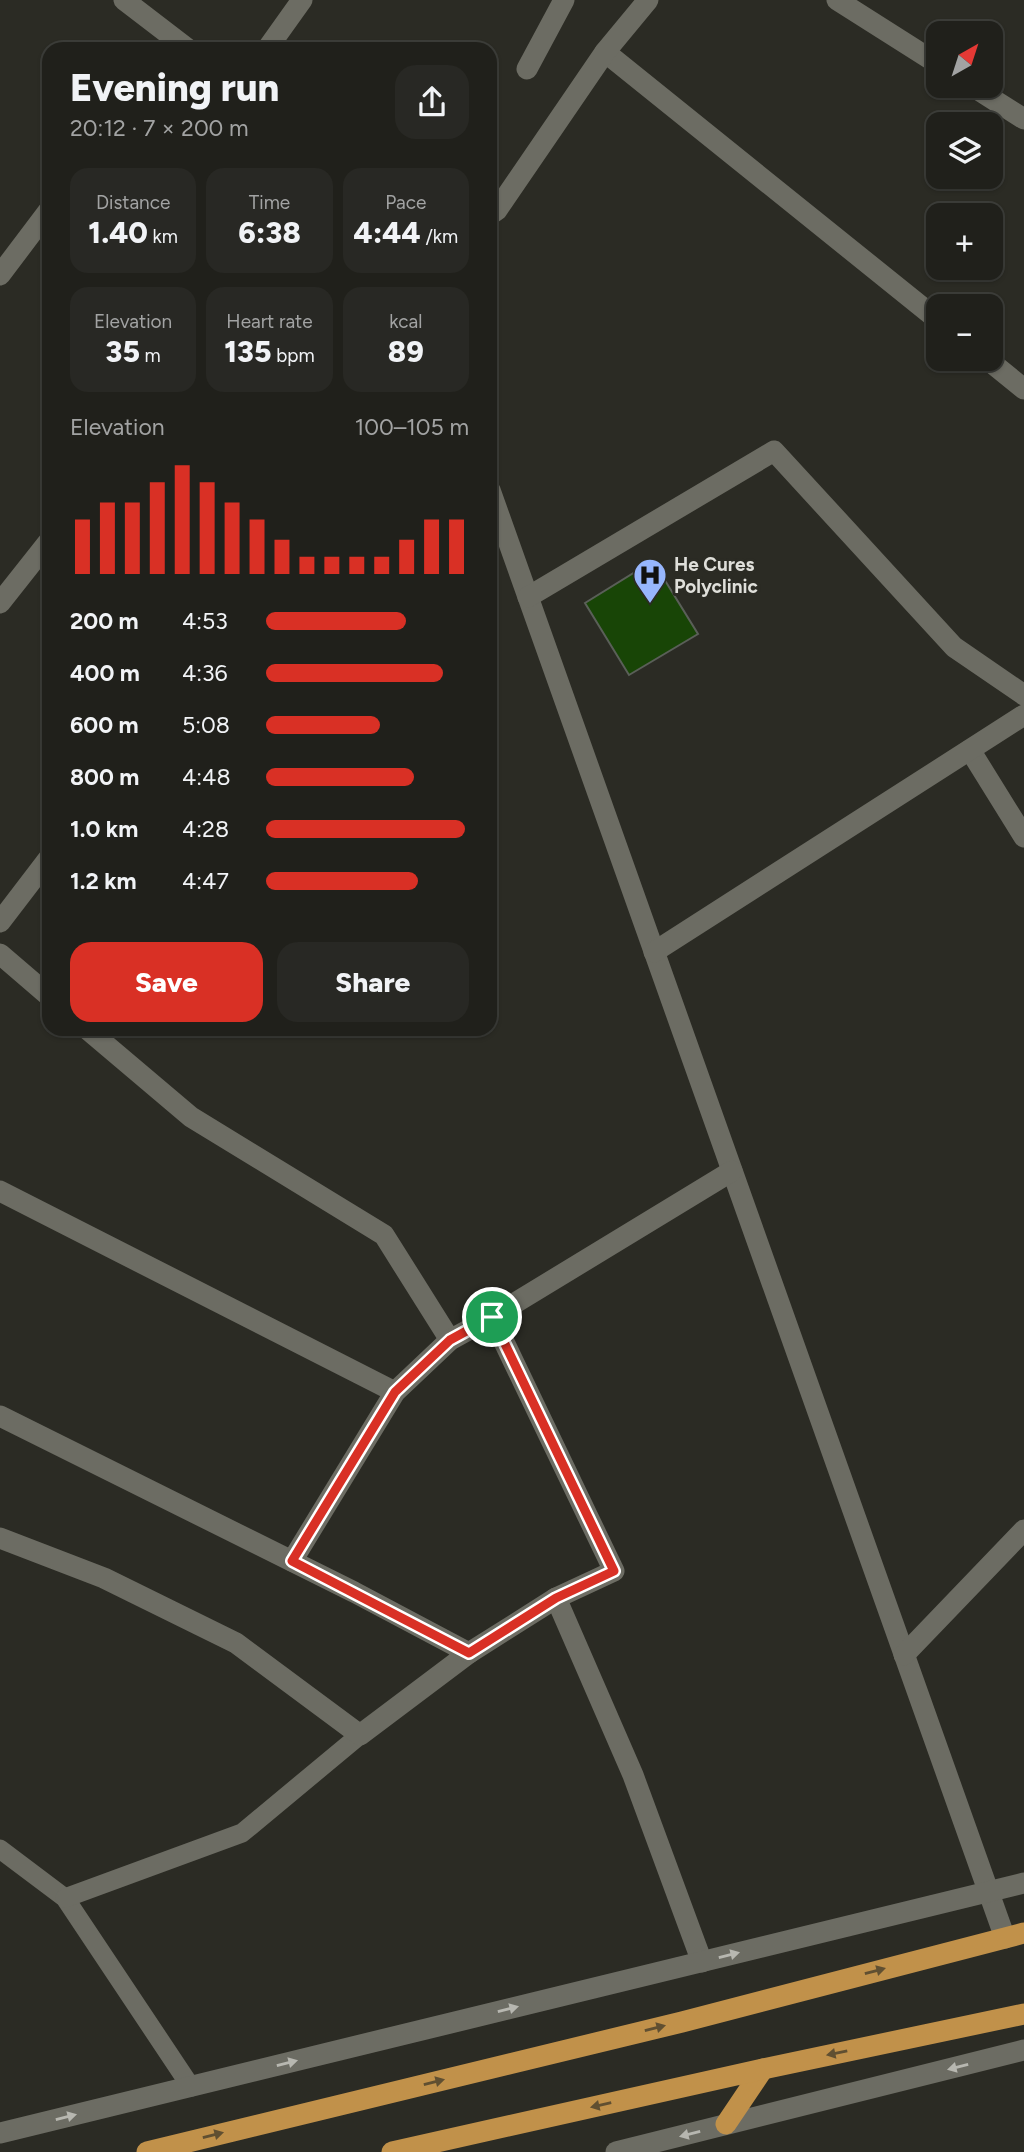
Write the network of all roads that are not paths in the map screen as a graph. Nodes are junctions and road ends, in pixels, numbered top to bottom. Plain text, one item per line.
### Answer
1 (124, 0) edge
2 (302, 0) edge
3 (564, 0) edge
4 (648, 0) edge
5 (837, 0) edge
6 (859, 6) edge
7 (174, 42) edge
8 (272, 42) edge
9 (605, 52) junction
10 (926, 55) edge
11 (527, 69) dead end
12 (991, 98) edge
13 (1024, 119) edge
14 (497, 210) edge
15 (42, 219) edge
16 (0, 275) edge
17 (926, 310) edge
18 (1002, 371) edge
19 (1024, 389) edge
20 (497, 511) edge
21 (42, 550) edge
22 (528, 597) junction
23 (0, 603) edge
24 (1024, 695) edge
25 (1024, 715) edge
26 (970, 750) junction
27 (1024, 836) edge
28 (42, 867) edge
29 (0, 922) edge
30 (654, 951) junction
31 (0, 954) edge
32 (42, 990) edge
33 (95, 1036) edge
34 (732, 1171) junction
35 (0, 1191) edge
36 (492, 1317) junction
37 (450, 1340) junction
38 (395, 1392) junction
39 (0, 1416) edge
40 (1024, 1530) edge
41 (0, 1538) edge
42 (292, 1561) junction
43 (556, 1598) junction
44 (469, 1653) junction
45 (904, 1655) junction
46 (360, 1735) junction
47 (0, 1849) edge
48 (1024, 1883) edge
49 (988, 1893) junction
50 (65, 1898) junction
51 (1014, 1935) edge
52 (702, 1962) junction
53 (1024, 2014) edge
54 (1024, 2050) edge
55 (763, 2069) junction
56 (191, 2087) junction
57 (726, 2124) junction
58 (0, 2133) edge
59 (147, 2152) edge
60 (392, 2152) edge
61 (616, 2152) edge

1 - 7 street
2 - 8 street
3 - 11 street
4 - 9 street
5 - 6 street
6 - 10 street
9 - 14 street
9 - 17 street
12 - 13 street
15 - 16 street
18 - 19 street
20 - 22 street
21 - 23 street
22 - 24 street
22 - 30 street
25 - 26 street
26 - 27 street
26 - 30 street
28 - 29 street
30 - 34 street
31 - 32 street
33 - 37 street
34 - 36 street
34 - 45 street
35 - 38 street
36 - 37 street
36 - 43 street
37 - 38 street
38 - 42 street
39 - 42 street
40 - 45 street
41 - 46 street
42 - 44 street
43 - 44 street
43 - 52 street
44 - 46 street
45 - 49 street
46 - 50 lane
47 - 50 lane
48 - 49 street
49 - 51 street
52 -> 49 street
50 - 56 lane
59 -> 51 highway
56 -> 52 street
53 -> 55 highway
54 -> 57 street
55 - 57 highway
55 -> 60 highway
58 -> 56 street
57 -> 61 street

